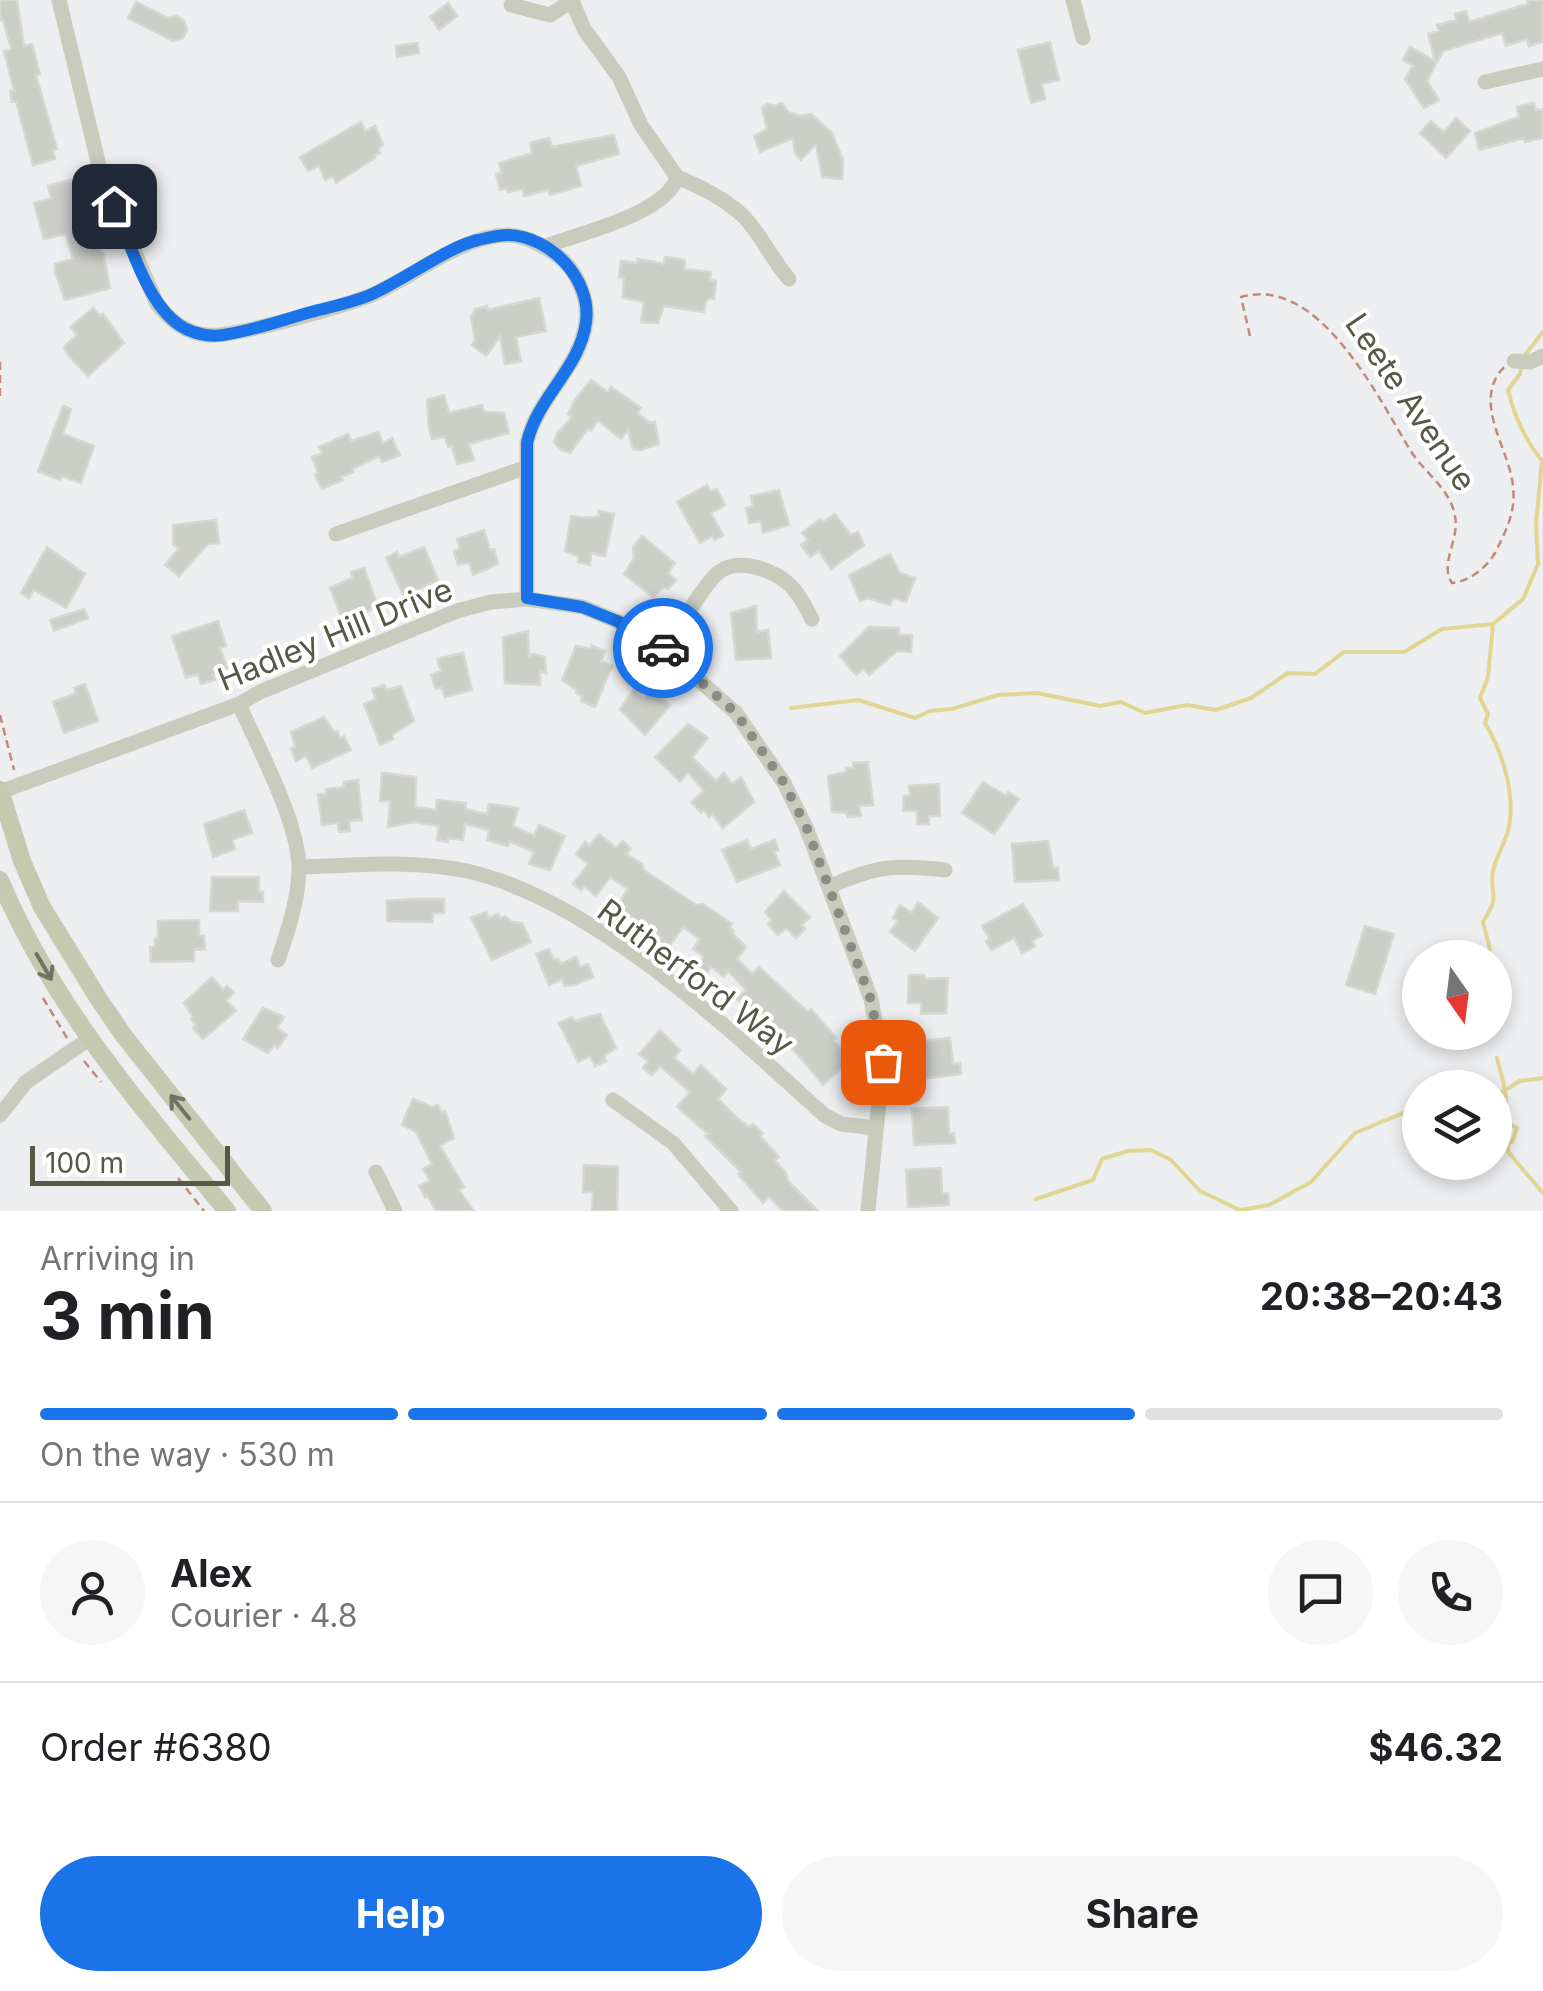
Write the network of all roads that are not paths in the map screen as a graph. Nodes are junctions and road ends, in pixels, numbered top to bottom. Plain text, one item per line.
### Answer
1 (59, 0) edge
2 (1073, 0) edge
3 (572, 1) edge
4 (511, 6) dead end
5 (1082, 38) dead end
6 (1543, 69) edge
7 (1485, 82) dead end
8 (678, 177) junction
9 (544, 247) junction
10 (790, 280) dead end
11 (527, 467) junction
12 (336, 534) dead end
13 (527, 598) junction
14 (812, 618) dead end
15 (665, 650) junction
16 (239, 704) junction
17 (0, 791) edge
18 (299, 867) junction
19 (945, 870) dead end
20 (0, 880) edge
21 (829, 888) junction
22 (278, 960) dead end
23 (89, 1038) junction
24 (613, 1100) dead end
25 (0, 1116) edge
26 (875, 1128) junction
27 (376, 1172) dead end
28 (227, 1211) edge
29 (263, 1211) edge
30 (395, 1211) edge
31 (731, 1211) edge
32 (868, 1211) edge

1 - 9 street
2 - 5 street
3 - 4 street
3 - 8 street
6 - 7 street
8 - 9 street
8 - 10 street
9 - 11 street
11 - 12 street
11 - 13 street
13 - 15 street, Hadley Hill Drive
13 - 16 street, Hadley Hill Drive
14 - 15 street
15 - 21 street, Hadley Hill Drive
16 - 17 street, Hadley Hill Drive
16 - 18 street
29 -> 17 main road
18 - 22 street
18 - 26 street, Rutherford Way
19 - 21 street
20 -> 23 main road
21 - 26 street, Hadley Hill Drive
23 - 25 street
23 - 28 main road
24 - 31 street
26 - 32 street, Hadley Hill Drive
27 - 30 street

